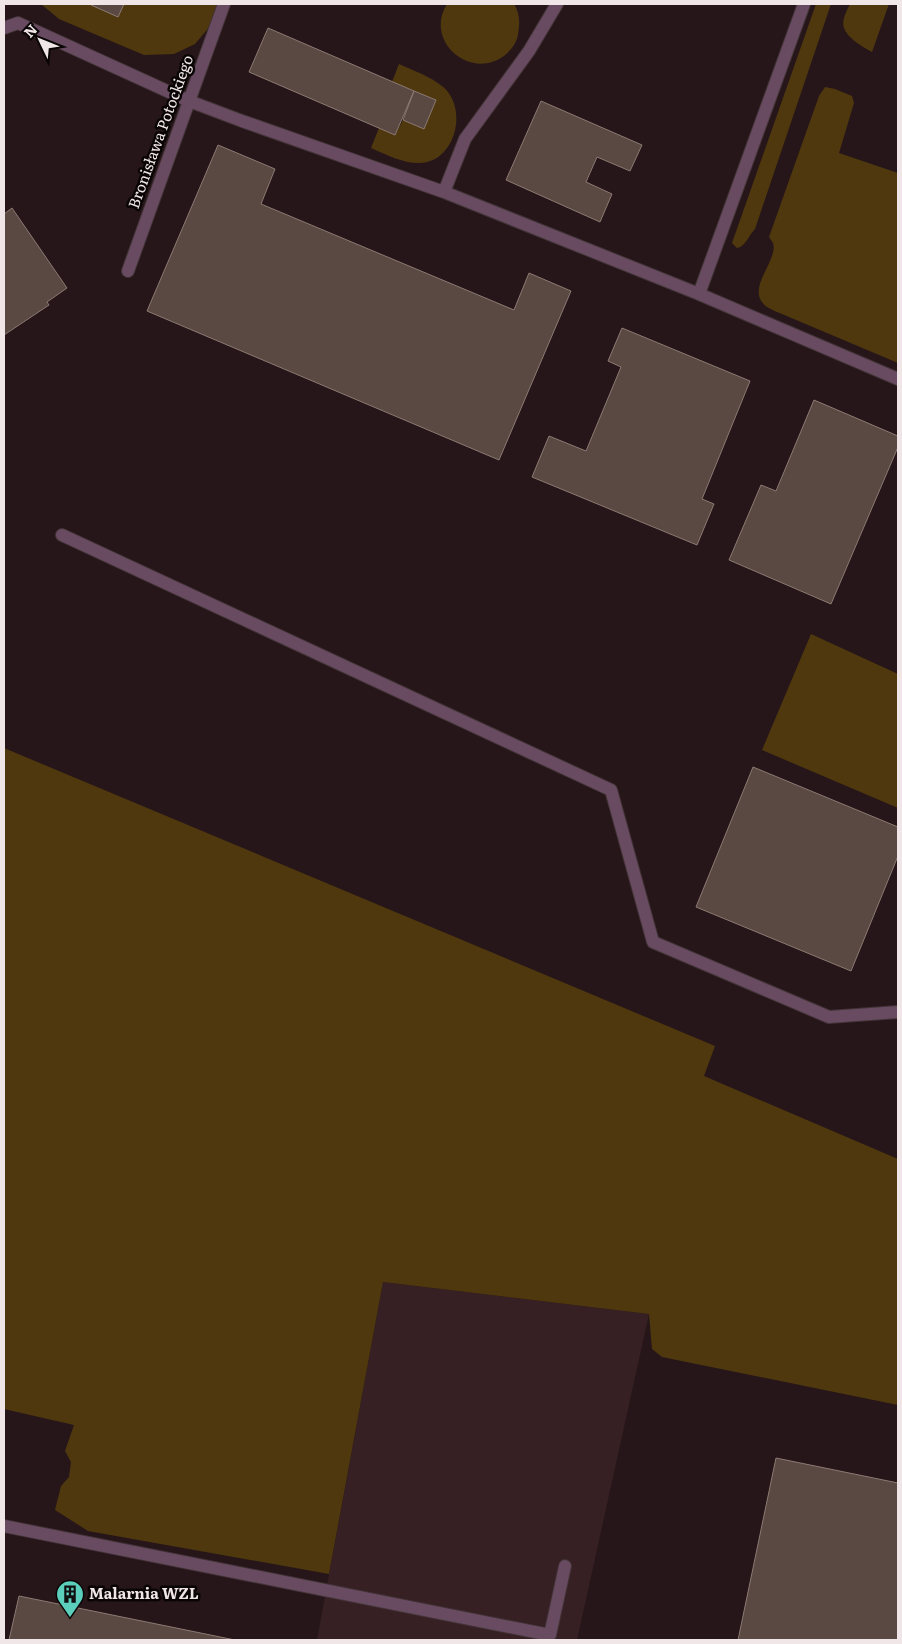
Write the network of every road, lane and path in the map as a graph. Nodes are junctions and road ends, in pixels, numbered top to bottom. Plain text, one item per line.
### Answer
1 (224, 4) edge
2 (557, 4) edge
3 (804, 4) edge
4 (4, 28) edge
5 (189, 101) junction
6 (444, 192) junction
7 (128, 272) dead end
8 (699, 294) junction
9 (898, 379) edge
10 (62, 535) dead end
11 (898, 1012) edge
12 (4, 1526) edge
13 (564, 1566) dead end

1 - 5 lane, Bronisława Potockiego
2 - 6 lane
3 - 8 lane
4 - 5 lane
5 - 6 lane
5 - 7 lane, Bronisława Potockiego
6 - 8 lane
8 - 9 lane
10 - 11 lane
12 - 13 lane

